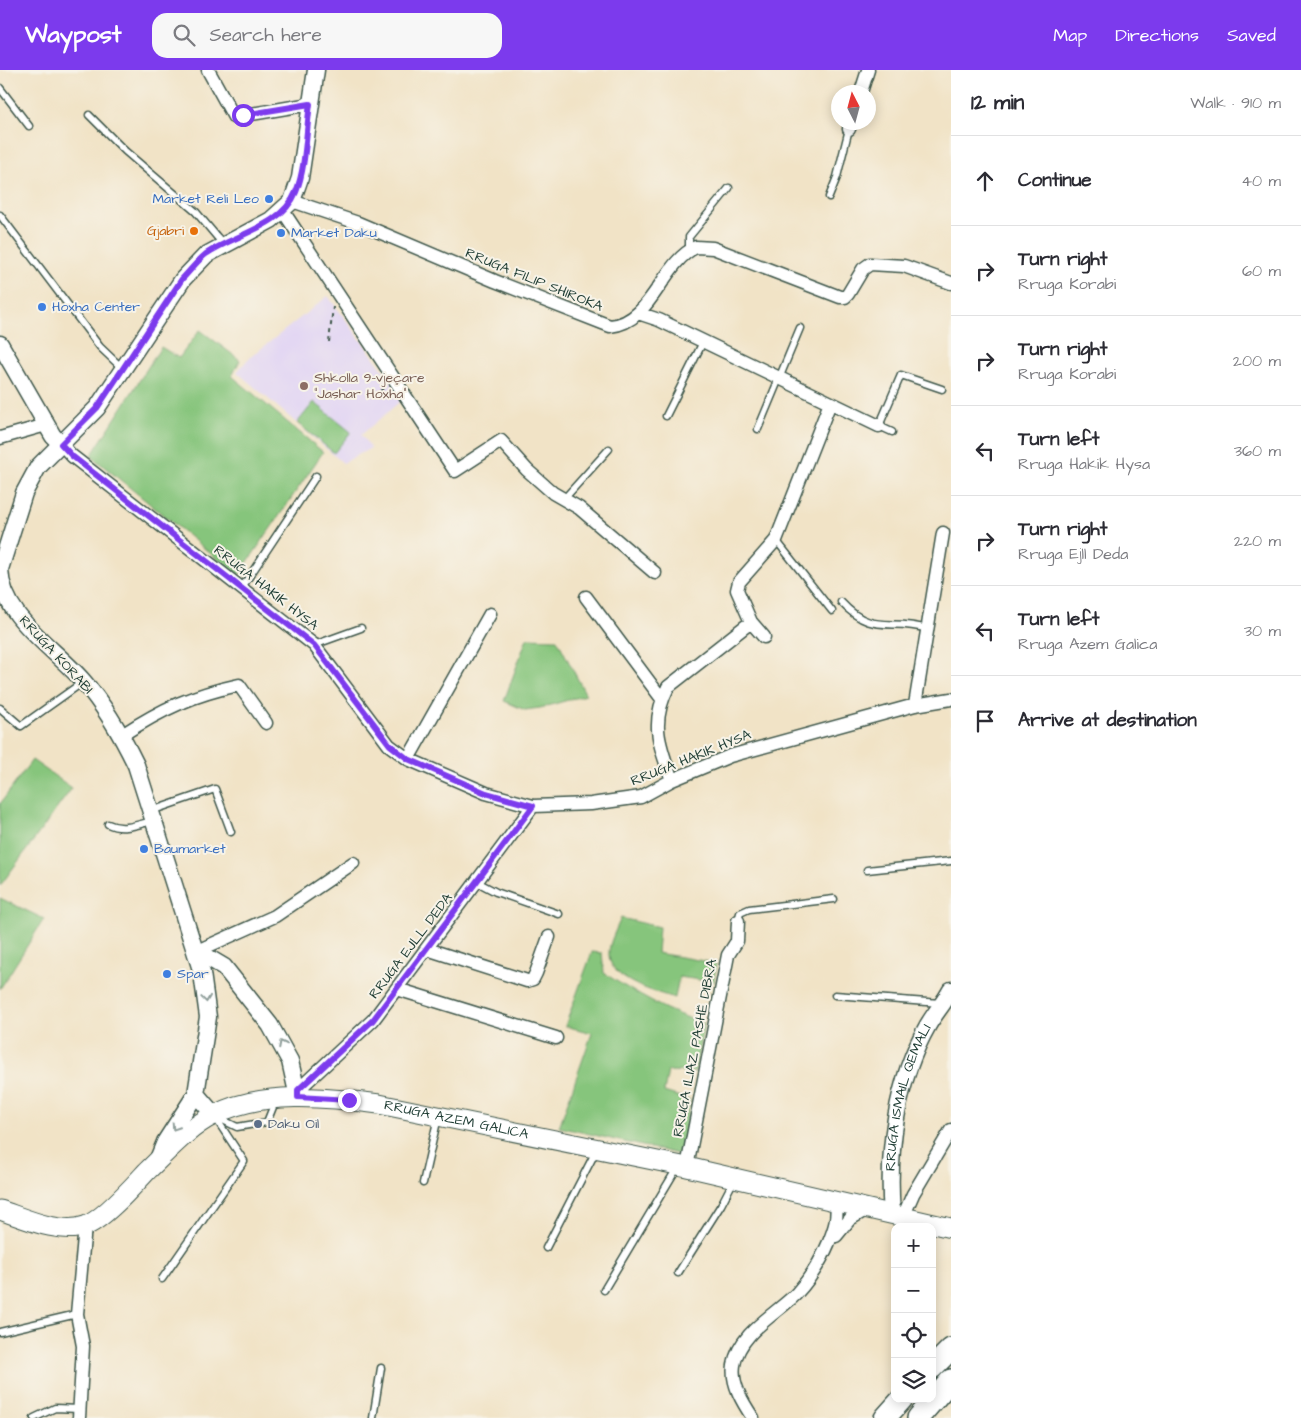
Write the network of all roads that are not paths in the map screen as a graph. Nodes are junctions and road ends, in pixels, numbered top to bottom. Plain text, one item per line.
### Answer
1 (208, 70) edge
2 (316, 70) edge
3 (868, 70) edge
4 (863, 85) edge
5 (0, 88) edge
6 (310, 104) junction
7 (89, 115) dead end
8 (29, 126) dead end
9 (849, 130) edge
10 (729, 188) dead end
11 (829, 197) dead end
12 (288, 206) junction
13 (0, 215) edge
14 (224, 245) junction
15 (689, 250) junction
16 (951, 283) edge
17 (638, 313) junction
18 (800, 328) dead end
19 (702, 342) junction
20 (0, 344) edge
21 (122, 368) junction
22 (778, 379) junction
23 (942, 389) dead end
24 (830, 403) junction
25 (666, 416) dead end
26 (46, 425) junction
27 (879, 426) junction
28 (758, 429) dead end
29 (892, 432) dead end
30 (0, 438) edge
31 (61, 444) junction
32 (609, 449) dead end
33 (316, 476) dead end
34 (563, 500) junction
35 (943, 533) dead end
36 (776, 540) junction
37 (4, 544) edge
38 (655, 573) dead end
39 (241, 589) junction
40 (586, 597) dead end
41 (842, 602) dead end
42 (832, 611) dead end
43 (490, 614) dead end
44 (751, 622) junction
45 (361, 628) dead end
46 (927, 629) junction
47 (764, 637) dead end
48 (314, 645) junction
49 (84, 681) junction
50 (662, 699) junction
51 (951, 699) edge
52 (915, 705) junction
53 (0, 708) edge
54 (266, 723) dead end
55 (122, 735) junction
56 (408, 759) junction
57 (672, 780) junction
58 (533, 806) junction
59 (151, 816) junction
60 (108, 824) dead end
61 (231, 832) dead end
62 (951, 860) edge
63 (353, 863) dead end
64 (867, 870) dead end
65 (477, 882) junction
66 (834, 899) dead end
67 (560, 914) dead end
68 (738, 921) joint
69 (549, 937) dead end
70 (427, 949) junction
71 (196, 952) junction
72 (397, 990) junction
73 (835, 995) dead end
74 (948, 997) edge
75 (556, 1038) dead end
76 (196, 1094) junction
77 (298, 1094) junction
78 (214, 1115) junction
79 (438, 1116) junction
80 (951, 1130) edge
81 (597, 1148) junction
82 (157, 1161) junction
83 (683, 1166) junction
84 (735, 1178) junction
85 (423, 1183) dead end
86 (832, 1201) junction
87 (866, 1209) junction
88 (0, 1210) edge
89 (898, 1216) junction
90 (920, 1223) edge
91 (85, 1226) junction
92 (936, 1226) edge
93 (951, 1228) edge
94 (546, 1248) dead end
95 (822, 1257) junction
96 (678, 1273) dead end
97 (162, 1279) dead end
98 (604, 1290) dead end
99 (77, 1314) junction
100 (0, 1332) edge
101 (951, 1349) edge
102 (936, 1364) edge
103 (381, 1368) dead end
104 (951, 1380) edge
105 (898, 1403) edge
106 (79, 1413) edge
107 (34, 1418) edge
108 (373, 1418) edge
109 (753, 1418) edge
110 (885, 1418) edge
111 (918, 1418) edge

1 - 6 street
2 - 6 street
3 - 4 street
5 - 8 lane
6 - 12 street
7 - 14 lane
9 - 11 lane
10 - 15 lane
12 - 14 street, RRUGA KORABI
12 - 17 street, RRUGA FILIP SHIROKA
12 - 34 street
13 - 21 lane
14 - 21 street, RRUGA KORABI
15 - 16 street
15 - 17 street, RRUGA FILIP SHIROKA
17 - 19 street
18 - 22 lane
19 - 22 street
19 - 25 lane
20 - 26 street
21 - 31 street, RRUGA KORABI
22 - 24 street
22 - 28 lane
23 - 27 lane
24 - 27 street
24 - 36 street
26 - 30 street
26 - 31 street
27 - 29 lane
31 - 37 street, RRUGA KORABI
31 - 39 street, RRUGA HAKIK HYSA
32 - 34 lane
33 - 39 lane
34 - 38 street
35 - 46 street
36 - 42 lane
36 - 44 street
37 - 49 street, RRUGA KORABI
39 - 48 street, RRUGA HAKIK HYSA
40 - 50 street
41 - 46 lane
43 - 56 street
44 - 47 street
44 - 50 street
45 - 48 lane
46 - 52 street
48 - 56 street, RRUGA HAKIK HYSA
49 - 53 lane
49 - 55 street, RRUGA KORABI
50 - 57 street
51 - 52 street, RRUGA HAKIK HYSA
52 - 57 street, RRUGA HAKIK HYSA
54 - 55 street
55 - 59 street, RRUGA KORABI
56 - 58 street, RRUGA HAKIK HYSA
57 - 58 street, RRUGA HAKIK HYSA
58 - 65 street, RRUGA EJLL DEDA
59 - 60 lane
59 - 61 lane
59 - 71 street, RRUGA KORABI
62 - 64 lane
63 - 71 street
65 - 67 lane
65 - 70 street, RRUGA EJLL DEDA
66 - 68 lane, RRUGA ILIAZ PASHË DIBRA
68 - 83 street, RRUGA ILIAZ PASHË DIBRA
69 - 70 street
70 - 72 street, RRUGA EJLL DEDA
71 -> 76 street, RRUGA KORABI
77 -> 71 street
72 - 75 street
72 - 77 street, RRUGA EJLL DEDA
73 - 74 lane
74 - 89 street, RRUGA ISMAIL QEMALI
76 - 78 street
76 -> 82 street
77 - 78 main road, RRUGA AZEM GALICA
77 - 79 main road, RRUGA AZEM GALICA
78 - 82 main road, RRUGA AZEM GALICA
78 - 97 lane
79 - 81 main road, RRUGA AZEM GALICA
79 - 85 lane
80 - 89 street
81 - 83 main road, RRUGA AZEM GALICA
81 - 94 lane
82 - 91 main road, RRUGA AZEM GALICA
83 - 84 main road, RRUGA AZEM GALICA
83 - 98 lane
84 - 86 main road, RRUGA AZEM GALICA
84 - 96 lane
86 - 87 main road, RRUGA AZEM GALICA
86 - 95 street
87 - 89 main road, RRUGA AZEM GALICA
87 - 95 street
88 - 91 main road
89 - 90 main road, RRUGA AZEM GALICA
91 - 99 street
92 - 93 main road, RRUGA AZEM GALICA
95 - 109 street
99 - 100 lane
99 - 106 street
101 - 102 highway
103 - 108 lane
104 - 111 highway
105 - 110 highway
106 - 107 lane

